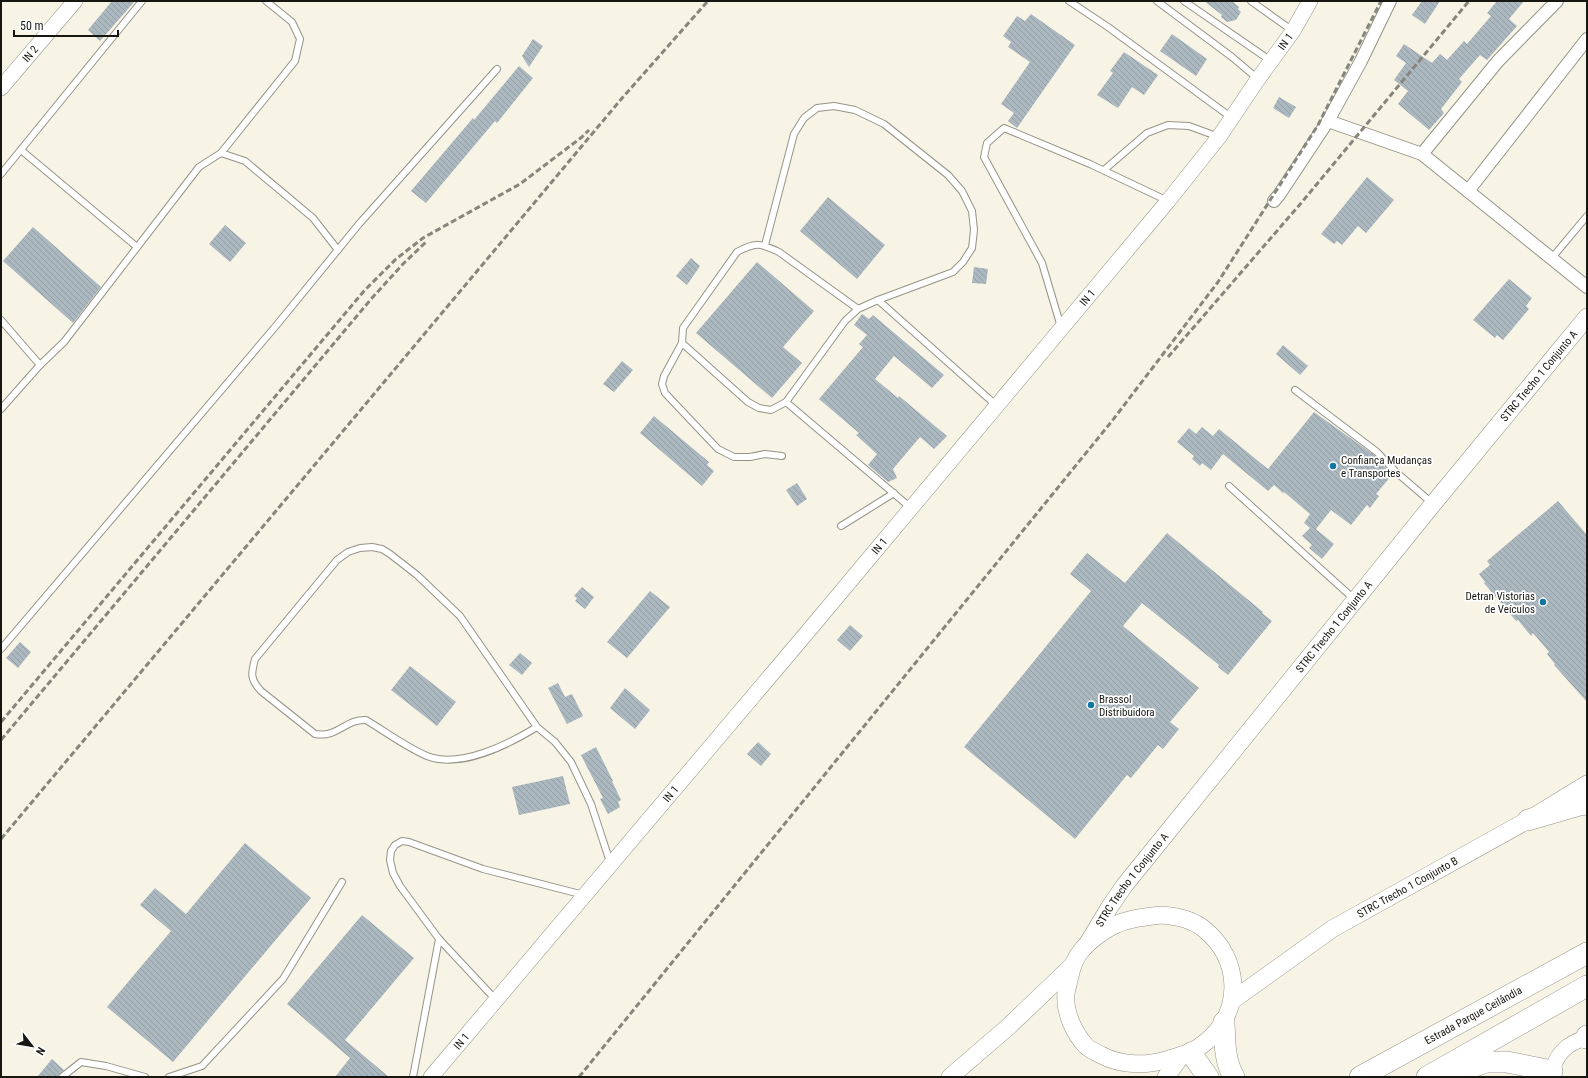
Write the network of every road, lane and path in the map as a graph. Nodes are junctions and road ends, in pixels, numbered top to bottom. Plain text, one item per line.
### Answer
1 (75, 1) edge
2 (142, 1) edge
3 (266, 1) edge
4 (1069, 1) edge
5 (1157, 1) edge
6 (1184, 1) edge
7 (1251, 1) edge
8 (1310, 1) edge
9 (1390, 1) edge
10 (1556, 1) edge
11 (1293, 31) junction
12 (1587, 39) edge
13 (1271, 61) junction
14 (497, 70) dead end
15 (1258, 79) junction
16 (1, 88) edge
17 (1232, 118) junction
18 (1328, 121) junction
19 (1219, 137) junction
20 (21, 150) junction
21 (221, 153) junction
22 (1422, 154) junction
23 (1104, 170) junction
24 (1, 174) edge
25 (1468, 191) junction
26 (1168, 201) junction
27 (1274, 201) dead end
28 (1587, 216) edge
29 (764, 245) junction
30 (137, 247) junction
31 (338, 250) junction
32 (1551, 259) junction
33 (1587, 287) edge
34 (878, 300) junction
35 (858, 310) junction
36 (1587, 317) edge
37 (1, 320) edge
38 (1061, 329) junction
39 (682, 342) junction
40 (40, 365) junction
41 (1295, 390) dead end
42 (786, 402) junction
43 (997, 406) junction
44 (1, 409) edge
45 (782, 456) dead end
46 (1229, 486) dead end
47 (894, 493) junction
48 (1433, 504) junction
49 (911, 508) junction
50 (841, 526) dead end
51 (1355, 600) junction
52 (1, 648) edge
53 (537, 727) junction
54 (1587, 784) edge
55 (1587, 805) edge
56 (1528, 820) junction
57 (611, 864) junction
58 (342, 882) dead end
59 (584, 896) junction
60 (439, 939) junction
61 (1088, 943) junction
62 (1587, 947) edge
63 (1587, 953) edge
64 (1073, 965) junction
65 (1561, 968) junction
66 (1587, 986) edge
67 (496, 1000) junction
68 (1233, 1000) junction
69 (1224, 1022) junction
70 (1587, 1037) edge
71 (1186, 1054) junction
72 (1389, 1061) junction
73 (1552, 1074) edge
74 (62, 1077) edge
75 (145, 1077) edge
76 (169, 1077) edge
77 (414, 1077) edge
78 (431, 1077) edge
79 (950, 1077) edge
80 (1166, 1077) edge
81 (1208, 1077) edge
82 (1234, 1077) edge
83 (1344, 1077) edge
84 (1360, 1077) edge
85 (1427, 1077) edge
86 (1444, 1077) edge

1 - 16 street, IN 2
2 - 20 lane
3 - 21 lane
4 - 17 lane
5 - 15 lane
6 - 13 lane
7 - 11 lane
8 - 11 street, IN 1
9 - 18 street
10 - 22 street
11 - 13 street, IN 1
12 - 25 street
13 - 15 street, IN 1
14 - 31 lane
15 - 17 street, IN 1
17 - 19 street, IN 1
18 - 22 street
18 - 27 street
19 - 23 lane
19 - 26 street, IN 1
20 - 24 lane
20 - 30 lane
21 - 30 lane
21 - 31 lane
22 - 25 street
23 - 26 lane
23 - 38 lane
25 - 32 street
26 - 38 street, IN 1
28 - 32 lane
29 - 34 lane
29 - 35 lane
29 - 39 lane
30 - 40 lane
31 - 52 lane
32 - 33 street
34 - 35 lane
34 - 43 lane
35 - 42 lane
36 - 48 main road, STRC Trecho 1 Conjunto A
37 - 40 lane
38 - 43 street, IN 1
39 - 42 lane
39 - 45 lane
40 - 44 lane
41 - 48 lane
42 - 47 lane
43 - 49 street, IN 1
46 - 51 lane
47 - 49 lane
47 - 50 lane
48 - 51 main road, STRC Trecho 1 Conjunto A
49 - 57 street, IN 1
51 - 61 main road, STRC Trecho 1 Conjunto A
53 - 53 lane
53 - 57 lane
54 - 56 main road, STRC Trecho 1 Conjunto B
55 - 56 highway
56 - 68 main road, STRC Trecho 1 Conjunto B
57 - 59 street, IN 1
58 - 76 lane
59 - 60 lane
59 - 67 street, IN 1
60 - 67 lane
60 - 77 lane
61 - 64 main road
61 - 68 main road
62 - 65 highway
63 - 65 highway, Estrada Parque Ceilândia
64 - 71 main road
64 - 79 main road
65 - 72 highway, Estrada Parque Ceilândia
66 - 85 highway
67 - 78 street, IN 1
68 - 69 main road
69 - 71 main road
69 - 82 highway
70 - 73 street
71 - 80 main road
71 - 81 highway
72 - 83 highway
72 - 84 highway, Estrada Parque Ceilândia
73 - 86 highway
74 - 75 lane

